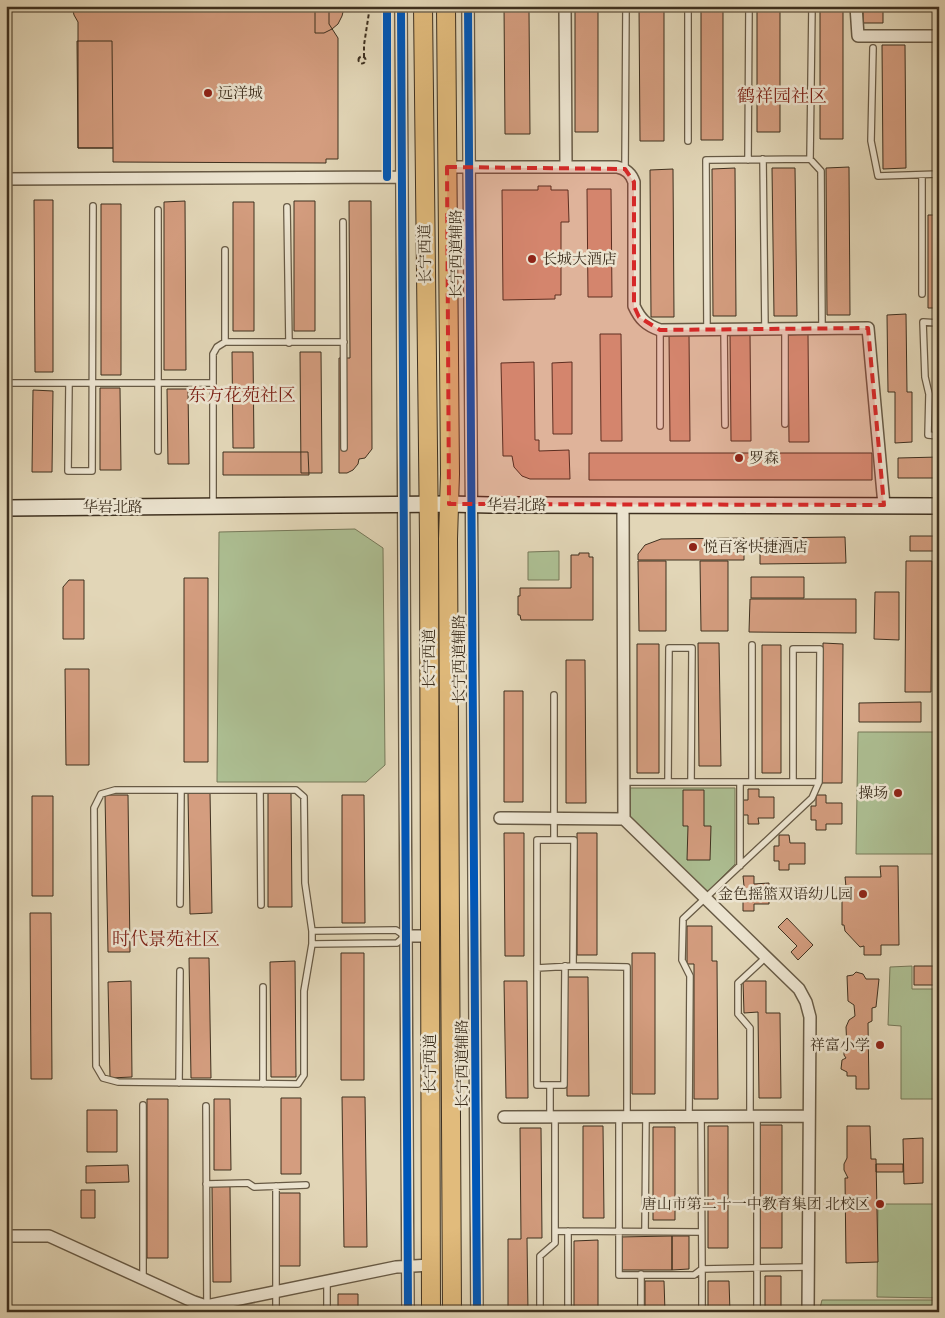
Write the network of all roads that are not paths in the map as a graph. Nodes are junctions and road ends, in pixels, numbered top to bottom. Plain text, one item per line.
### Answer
1 (401, 6) edge
2 (422, 6) edge
3 (446, 6) edge
4 (468, 6) edge
5 (565, 6) edge
6 (626, 6) edge
7 (688, 6) edge
8 (749, 6) edge
9 (812, 6) edge
10 (856, 6) edge
11 (939, 36) edge
12 (873, 48) dead end
13 (939, 52) edge
14 (688, 141) dead end
15 (810, 159) junction
16 (748, 160) junction
17 (763, 160) junction
18 (469, 166) junction
19 (566, 166) junction
20 (446, 167) junction
21 (625, 169) junction
22 (922, 175) junction
23 (402, 177) junction
24 (6, 179) edge
25 (93, 206) dead end
26 (287, 207) dead end
27 (158, 210) dead end
28 (343, 222) dead end
29 (225, 250) dead end
30 (922, 294) dead end
31 (939, 323) edge
32 (822, 328) junction
33 (724, 329) junction
34 (765, 329) junction
35 (785, 329) junction
36 (660, 330) junction
37 (707, 330) junction
38 (225, 342) junction
39 (288, 342) junction
40 (344, 342) junction
41 (6, 383) edge
42 (213, 383) junction
43 (69, 384) junction
44 (93, 384) junction
45 (158, 384) junction
46 (785, 424) dead end
47 (725, 425) dead end
48 (660, 426) dead end
49 (939, 436) edge
50 (344, 448) dead end
51 (158, 452) dead end
52 (403, 504) junction
53 (428, 504) junction
54 (449, 504) junction
55 (471, 504) junction
56 (623, 504) junction
57 (214, 506) junction
58 (884, 506) junction
59 (939, 506) edge
60 (6, 508) edge
61 (752, 646) dead end
62 (554, 695) dead end
63 (623, 782) junction
64 (668, 782) junction
65 (691, 782) junction
66 (740, 782) junction
67 (752, 782) junction
68 (793, 782) junction
69 (819, 782) junction
70 (181, 790) junction
71 (260, 790) junction
72 (500, 818) dead end
73 (554, 818) junction
74 (624, 819) junction
75 (554, 840) junction
76 (740, 866) junction
77 (705, 899) junction
78 (180, 904) dead end
79 (261, 905) dead end
80 (312, 931) junction
81 (405, 936) junction
82 (430, 936) junction
83 (312, 944) junction
84 (765, 958) junction
85 (564, 966) junction
86 (573, 966) junction
87 (537, 968) junction
88 (180, 971) dead end
89 (263, 987) dead end
90 (179, 1083) junction
91 (263, 1084) junction
92 (550, 1085) junction
93 (143, 1105) dead end
94 (206, 1106) dead end
95 (552, 1116) junction
96 (623, 1116) junction
97 (646, 1116) junction
98 (689, 1116) junction
99 (701, 1116) junction
100 (754, 1116) junction
101 (808, 1116) junction
102 (504, 1117) dead end
103 (206, 1184) junction
104 (276, 1186) junction
105 (306, 1186) dead end
106 (555, 1231) junction
107 (568, 1231) junction
108 (618, 1231) junction
109 (645, 1231) junction
110 (701, 1232) junction
111 (6, 1236) edge
112 (408, 1265) junction
113 (431, 1265) junction
114 (808, 1267) junction
115 (757, 1268) junction
116 (702, 1269) junction
117 (641, 1274) junction
118 (143, 1278) junction
119 (327, 1282) junction
120 (276, 1292) junction
121 (206, 1309) edge
122 (276, 1312) edge
123 (326, 1312) edge
124 (408, 1312) edge
125 (431, 1312) edge
126 (452, 1312) edge
127 (477, 1312) edge
128 (542, 1312) edge
129 (568, 1312) edge
130 (640, 1312) edge
131 (702, 1312) edge
132 (757, 1312) edge
133 (808, 1312) edge

1 - 23 street
2 - 53 main road, 长宁西道
3 - 20 main road, 长宁西道
4 - 18 street, 长宁西道辅路
5 - 19 street
6 - 21 lane
7 - 14 lane
8 - 16 lane
9 - 15 lane
10 - 11 street
12 - 22 lane
13 - 22 lane
15 - 17 lane
15 - 32 lane
16 - 17 lane
16 - 37 lane
17 - 34 lane
18 - 19 street
18 - 20 street
18 - 55 street, 长宁西道辅路
19 - 21 street
20 - 54 main road, 长宁西道
21 - 36 street
22 - 30 lane
23 - 24 street
23 - 52 street
25 - 44 lane
26 - 39 lane
27 - 45 lane
28 - 40 lane
29 - 38 lane
31 - 49 lane
32 - 35 street
32 - 58 street
33 - 34 street
33 - 37 street
33 - 47 lane
34 - 35 street
35 - 46 lane
36 - 37 street
36 - 48 lane
38 - 39 lane
38 - 42 lane
39 - 40 lane
40 - 50 lane
41 - 43 lane
42 - 45 lane
42 - 57 lane
43 - 44 lane
43 - 44 lane
44 - 45 lane
45 - 51 lane
52 - 53 street, 华岩北路
52 - 57 street, 华岩北路
52 - 81 street
53 - 54 street, 华岩北路
53 - 82 main road, 长宁西道
54 - 55 street, 华岩北路
54 - 126 main road, 长宁西道
55 - 56 street, 华岩北路
55 - 127 street, 长宁西道辅路
56 - 58 street, 华岩北路
56 - 63 street
57 - 60 street, 华岩北路
58 - 59 street, 华岩北路
61 - 67 lane
62 - 73 lane
63 - 64 lane
63 - 74 street
64 - 65 lane
64 - 65 lane
65 - 66 lane
66 - 67 lane
66 - 76 lane
67 - 68 lane
68 - 69 lane
68 - 69 lane
69 - 76 lane
70 - 71 lane
70 - 78 lane
70 - 90 lane
71 - 79 lane
71 - 80 lane
72 - 73 street
73 - 74 street
73 - 75 lane
74 - 77 street
75 - 86 lane
75 - 87 lane
76 - 77 lane
77 - 84 street
77 - 98 lane
80 - 81 lane
80 - 83 lane
81 - 82 street
81 - 83 lane
81 - 112 street
82 - 113 main road, 长宁西道
83 - 91 lane
84 - 100 lane
84 - 101 street
85 - 86 lane
85 - 87 lane
85 - 92 lane
86 - 96 lane
87 - 92 lane
88 - 90 lane
89 - 91 lane
90 - 91 lane
92 - 95 lane
93 - 118 lane
94 - 103 lane
95 - 96 street
95 - 102 street
95 - 106 lane
96 - 97 street
96 - 108 lane
97 - 98 street
97 - 109 lane
98 - 99 street
99 - 100 street
99 - 110 lane
100 - 101 street
100 - 115 lane
101 - 114 street
103 - 104 lane
103 - 121 lane
104 - 105 lane
104 - 120 lane
106 - 107 lane
106 - 128 lane
107 - 108 lane
107 - 129 lane
108 - 109 lane
108 - 117 lane
109 - 110 lane
110 - 116 lane
111 - 118 street
112 - 113 street
112 - 119 street
112 - 124 street
113 - 125 main road, 长宁西道
114 - 115 lane
114 - 133 street
115 - 116 lane
115 - 132 lane
116 - 117 lane
116 - 131 lane
117 - 130 lane
118 - 121 street
119 - 120 street
119 - 123 lane
120 - 121 street
120 - 122 lane

